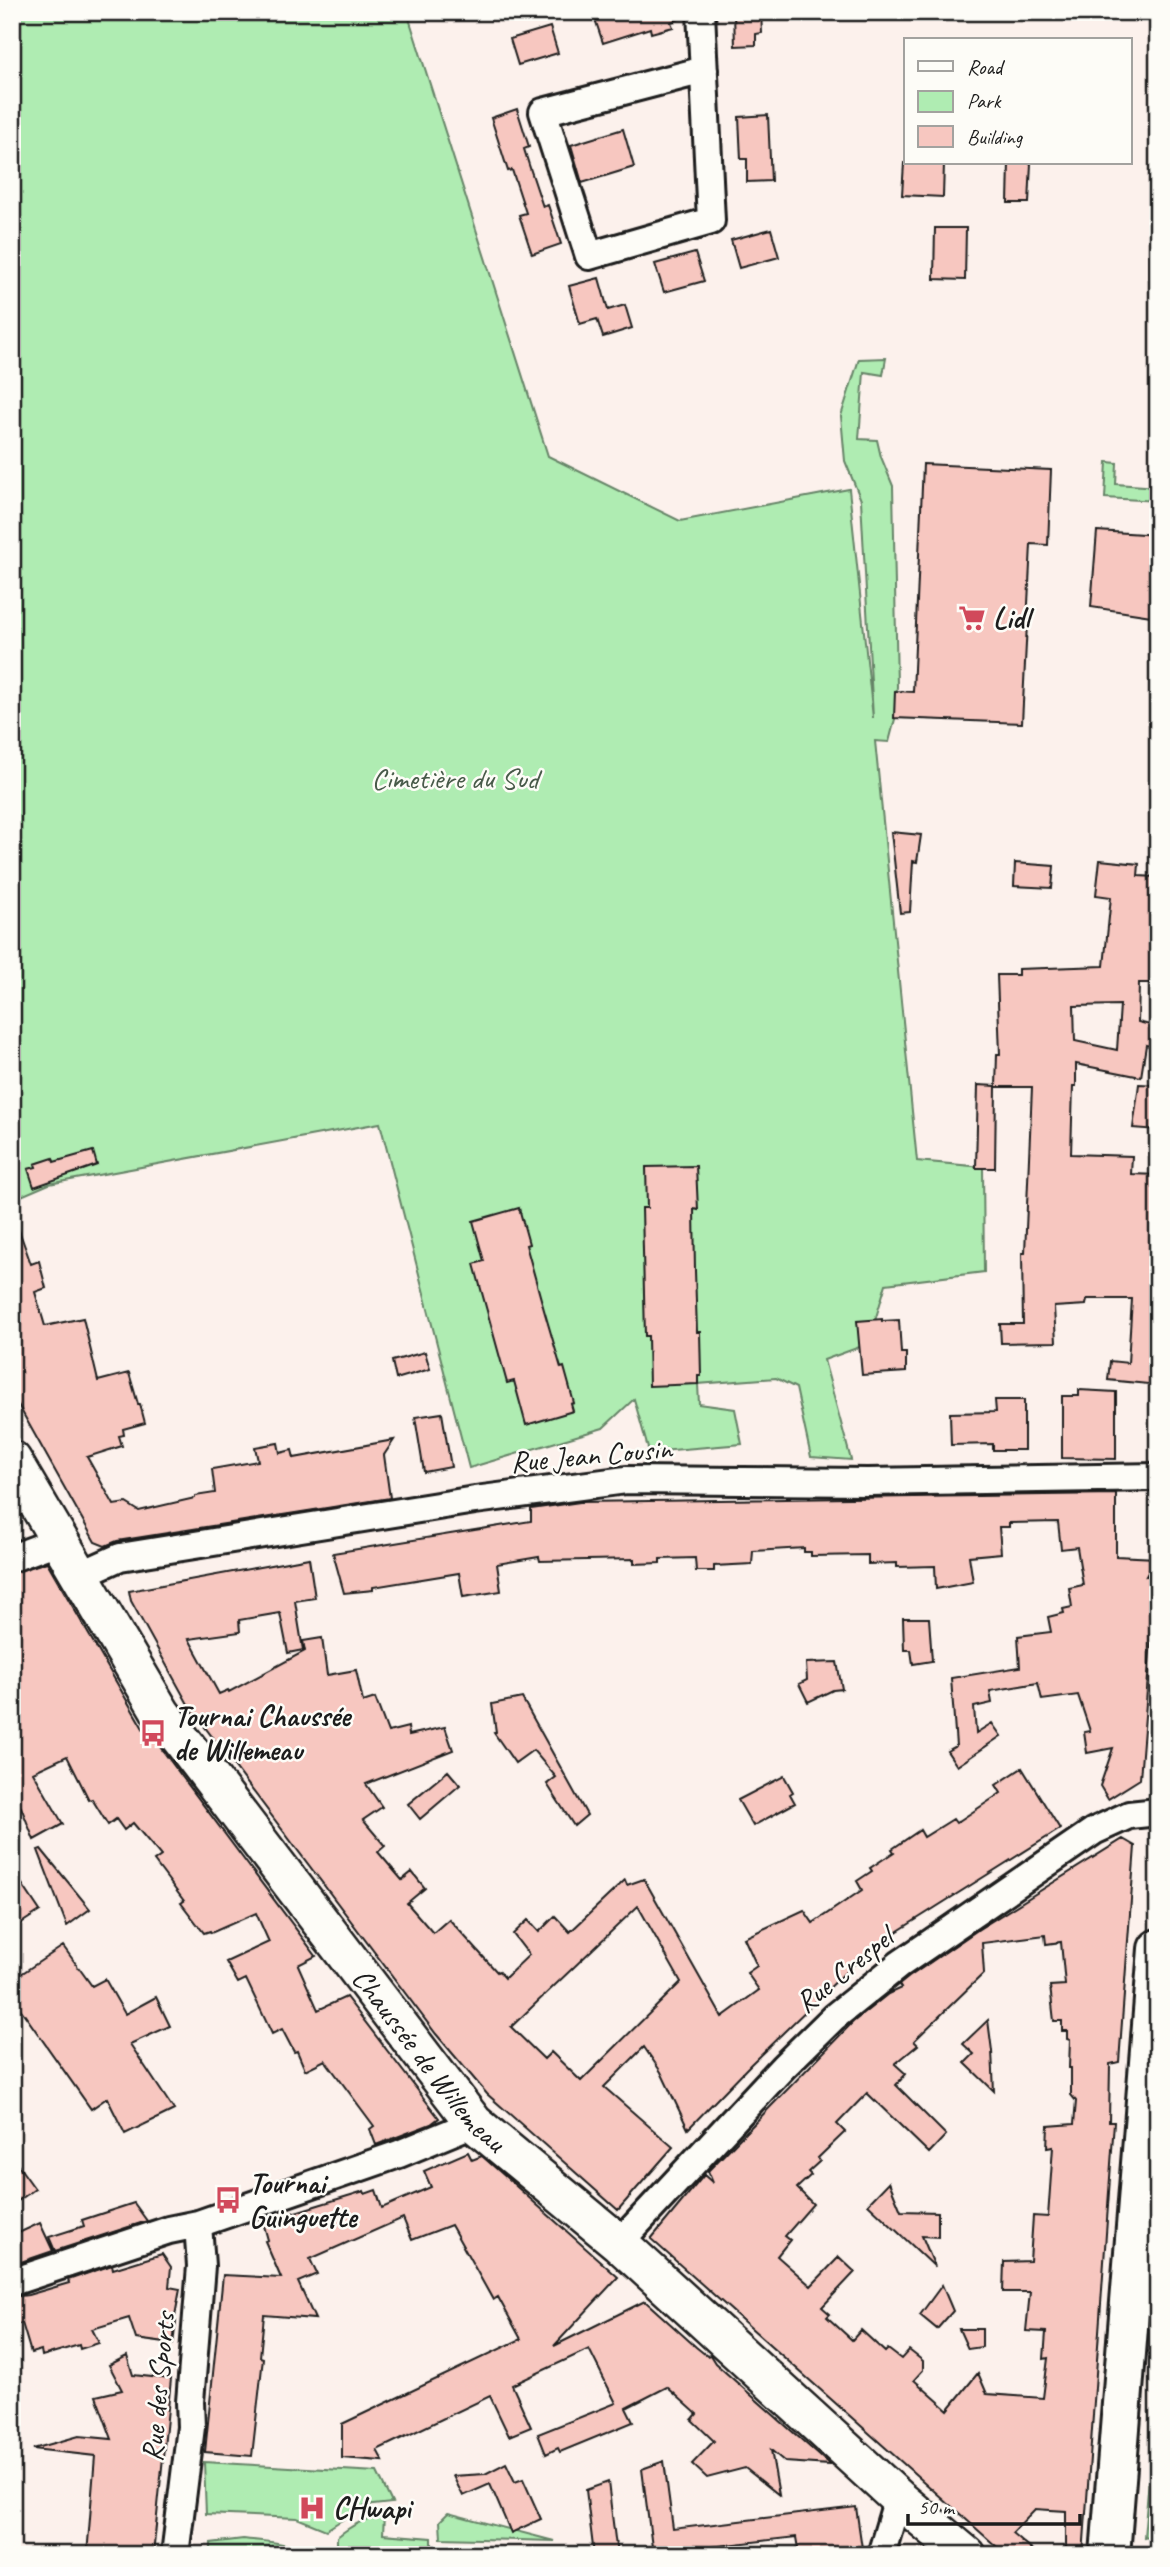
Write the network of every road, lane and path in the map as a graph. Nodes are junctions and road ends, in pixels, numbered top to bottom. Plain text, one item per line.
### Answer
1 (701, 12) edge
2 (704, 70) junction
3 (12, 1460) edge
4 (1158, 1477) edge
5 (60, 1541) junction
6 (12, 1558) edge
7 (80, 1574) junction
8 (1158, 1812) edge
9 (1158, 1949) edge
10 (474, 2123) junction
11 (198, 2224) junction
12 (619, 2243) junction
13 (12, 2282) edge
14 (898, 2498) junction
15 (174, 2555) edge
16 (881, 2555) edge
17 (966, 2555) edge
18 (1110, 2555) edge

1 - 2 street
2 - 2 street
3 - 5 street, Chaussée de Willemeau
4 - 7 street, Rue Jean Cousin
5 - 6 street
5 - 7 street, Chaussée de Willemeau
7 - 10 street, Chaussée de Willemeau
8 - 12 street, Rue Crespel
9 - 18 main road
10 - 11 street
10 - 12 street, Chaussée de Willemeau
11 - 13 street
11 - 15 street, Rue des Sports
12 - 14 street, Chaussée de Willemeau
14 - 16 street
14 - 17 street, Chaussée de Willemeau

